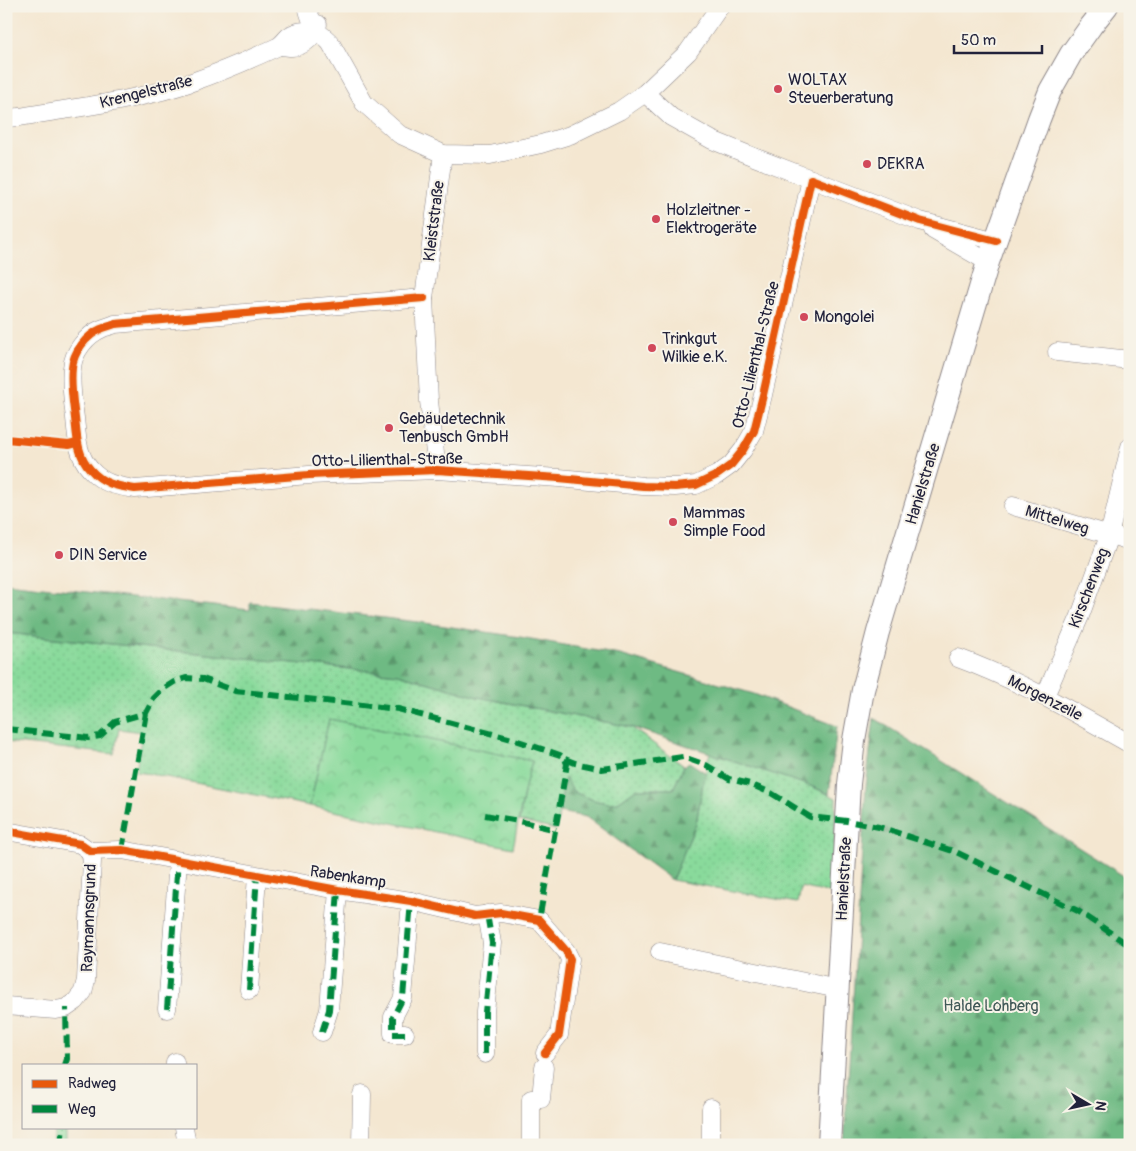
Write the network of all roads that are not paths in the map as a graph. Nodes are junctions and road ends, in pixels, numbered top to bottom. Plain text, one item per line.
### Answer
1 (307, 6) edge
2 (319, 6) edge
3 (720, 6) edge
4 (1107, 6) edge
5 (317, 30) junction
6 (645, 93) junction
7 (6, 118) edge
8 (443, 154) junction
9 (811, 179) junction
10 (920, 221) junction
11 (996, 241) junction
12 (988, 262) junction
13 (424, 298) junction
14 (1057, 352) dead end
15 (1130, 360) edge
16 (1129, 454) edge
17 (436, 470) junction
18 (1013, 506) dead end
19 (1109, 536) junction
20 (1130, 541) edge
21 (958, 658) dead end
22 (1045, 696) junction
23 (1130, 744) edge
24 (6, 831) edge
25 (90, 851) junction
26 (178, 861) junction
27 (257, 876) junction
28 (338, 890) junction
29 (411, 901) junction
30 (487, 914) junction
31 (660, 952) dead end
32 (249, 990) dead end
33 (838, 990) junction
34 (6, 1006) edge
35 (167, 1009) dead end
36 (322, 1032) dead end
37 (405, 1034) dead end
38 (485, 1054) dead end
39 (362, 1094) dead end
40 (711, 1108) dead end
41 (184, 1128) edge
42 (187, 1145) edge
43 (361, 1145) edge
44 (530, 1145) edge
45 (711, 1145) edge
46 (829, 1145) edge

1 - 5 street
2 - 5 street
3 - 6 street
4 - 11 main road, Hanielstraße
5 - 7 street, Krengelstraße
5 - 8 street
6 - 8 street
6 - 9 street
8 - 13 street, Kleiststraße
9 - 10 street
9 - 17 street, Otto-Lilienthal-Straße
10 - 11 street
10 - 12 street
11 - 12 main road, Hanielstraße
12 - 33 main road, Hanielstraße
13 - 17 street, Kleiststraße
13 - 17 street, Otto-Lilienthal-Straße
14 - 15 street
16 - 19 street, Kirschenweg
18 - 19 street, Mittelweg
19 - 20 street, Mittelweg
19 - 22 street, Kirschenweg
21 - 22 street, Morgenzeile
22 - 23 street, Morgenzeile
24 - 25 street, Rabenkamp
25 - 26 street, Rabenkamp
25 - 34 street, Raymannsgrund
26 - 27 street, Rabenkamp
26 - 35 street
27 - 28 street, Rabenkamp
27 - 32 street
28 - 29 street, Rabenkamp
28 - 36 street, Rabenkamp
29 - 30 street, Rabenkamp
29 - 37 street
30 - 38 street
30 - 44 street, Rabenkamp
31 - 33 street
33 - 46 main road, Hanielstraße
39 - 43 street
40 - 45 street
41 - 42 street

